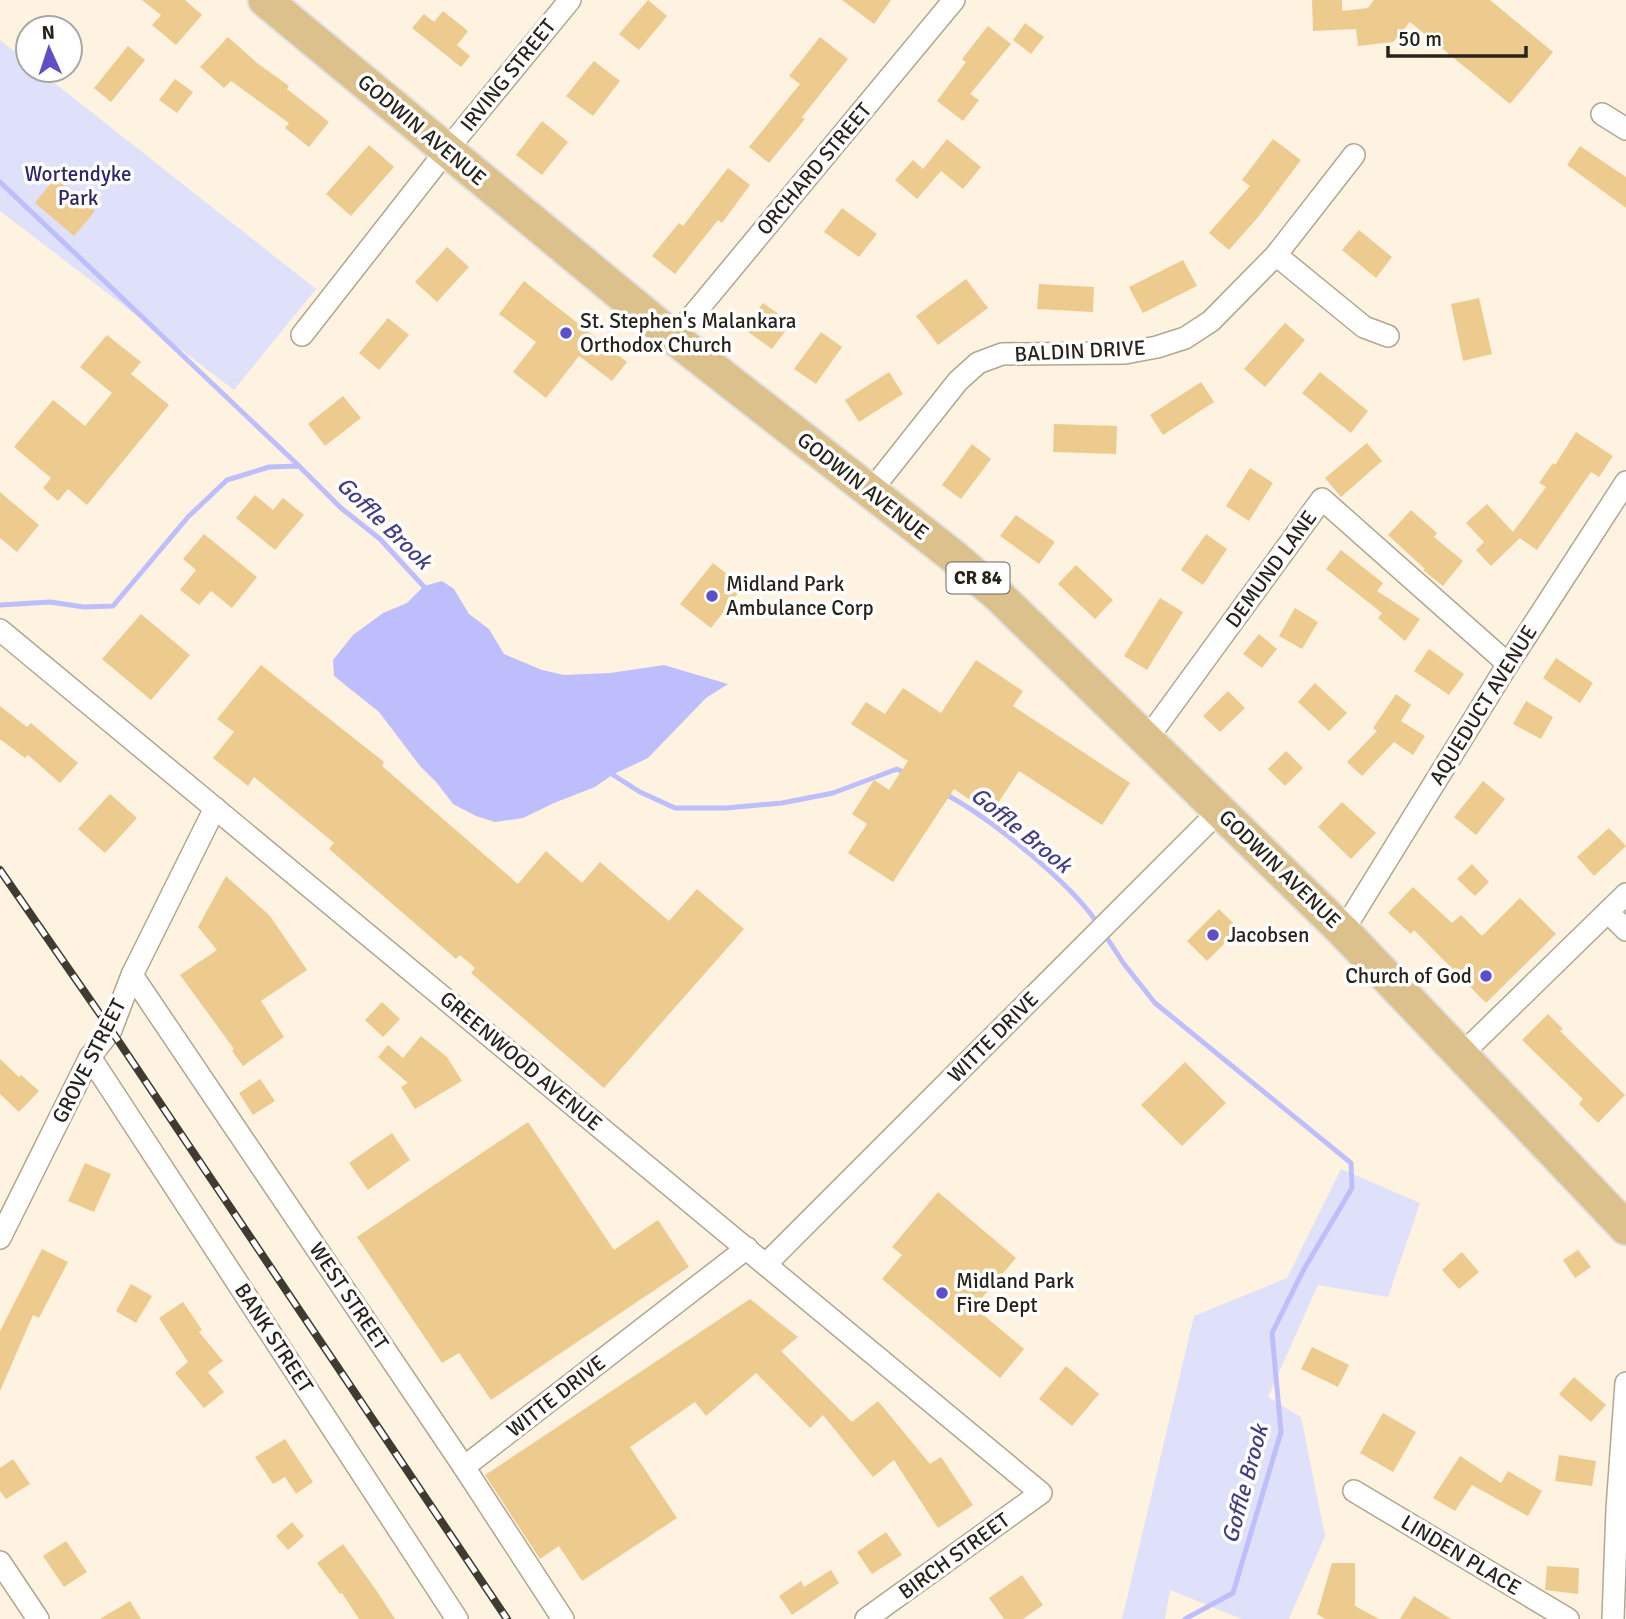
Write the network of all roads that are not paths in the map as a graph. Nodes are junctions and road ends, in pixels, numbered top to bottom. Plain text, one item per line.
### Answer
1 (265, 0) edge
2 (570, 0) edge
3 (954, 0) edge
4 (1602, 114) dead end
5 (1626, 129) edge
6 (446, 151) junction
7 (1354, 155) dead end
8 (1276, 255) junction
9 (302, 335) dead end
10 (1388, 336) dead end
11 (674, 338) junction
12 (1626, 482) edge
13 (870, 492) junction
14 (0, 630) edge
15 (1508, 664) junction
16 (1147, 739) junction
17 (215, 808) junction
18 (1220, 810) junction
19 (1626, 894) edge
20 (1608, 912) junction
21 (1343, 930) junction
22 (1626, 930) edge
23 (132, 975) junction
24 (1461, 1055) junction
25 (90, 1057) junction
26 (1626, 1228) edge
27 (0, 1238) edge
28 (747, 1248) junction
29 (766, 1264) junction
30 (1626, 1383) edge
31 (464, 1466) junction
32 (1354, 1491) dead end
33 (1041, 1493) joint
34 (1621, 1514) edge
35 (0, 1562) edge
36 (38, 1619) edge
37 (457, 1619) edge
38 (563, 1619) edge
39 (866, 1619) edge
40 (1568, 1619) edge
41 (1613, 1619) edge

1 - 6 main road, GODWIN AVENUE / CR 84
2 - 6 street, IRVING STREET
3 - 11 street, ORCHARD STREET
4 - 5 street
6 - 9 street, IRVING STREET
6 - 11 main road, GODWIN AVENUE / CR 84
7 - 8 street, BALDIN DRIVE
8 - 10 street
8 - 13 street, BALDIN DRIVE
11 - 13 main road, GODWIN AVENUE / CR 84
12 - 15 street, AQUEDUCT AVENUE
13 - 16 main road, GODWIN AVENUE / CR 84
14 - 17 street, GREENWOOD AVENUE
15 - 16 street, DEMUND LANE
15 - 21 street, AQUEDUCT AVENUE
16 - 18 main road, GODWIN AVENUE / CR 84
17 - 23 street, GROVE STREET
17 - 28 street, GREENWOOD AVENUE
18 - 21 main road, GODWIN AVENUE / CR 84
18 - 29 street, WITTE DRIVE
19 - 20 street
20 - 22 street
20 - 24 street
21 - 24 main road, GODWIN AVENUE / CR 84
23 - 25 street, GROVE STREET
23 - 31 street, WEST STREET
24 - 26 main road, GODWIN AVENUE / CR 84
25 - 27 street, GROVE STREET
25 - 37 street, BANK STREET
28 - 29 street, GREENWOOD AVENUE
28 - 31 street, WITTE DRIVE
29 - 33 street, GREENWOOD AVENUE
30 - 34 street
31 - 38 street, WEST STREET
32 - 40 street, LINDEN PLACE
33 - 39 street, BIRCH STREET
34 - 41 street
35 - 36 street

